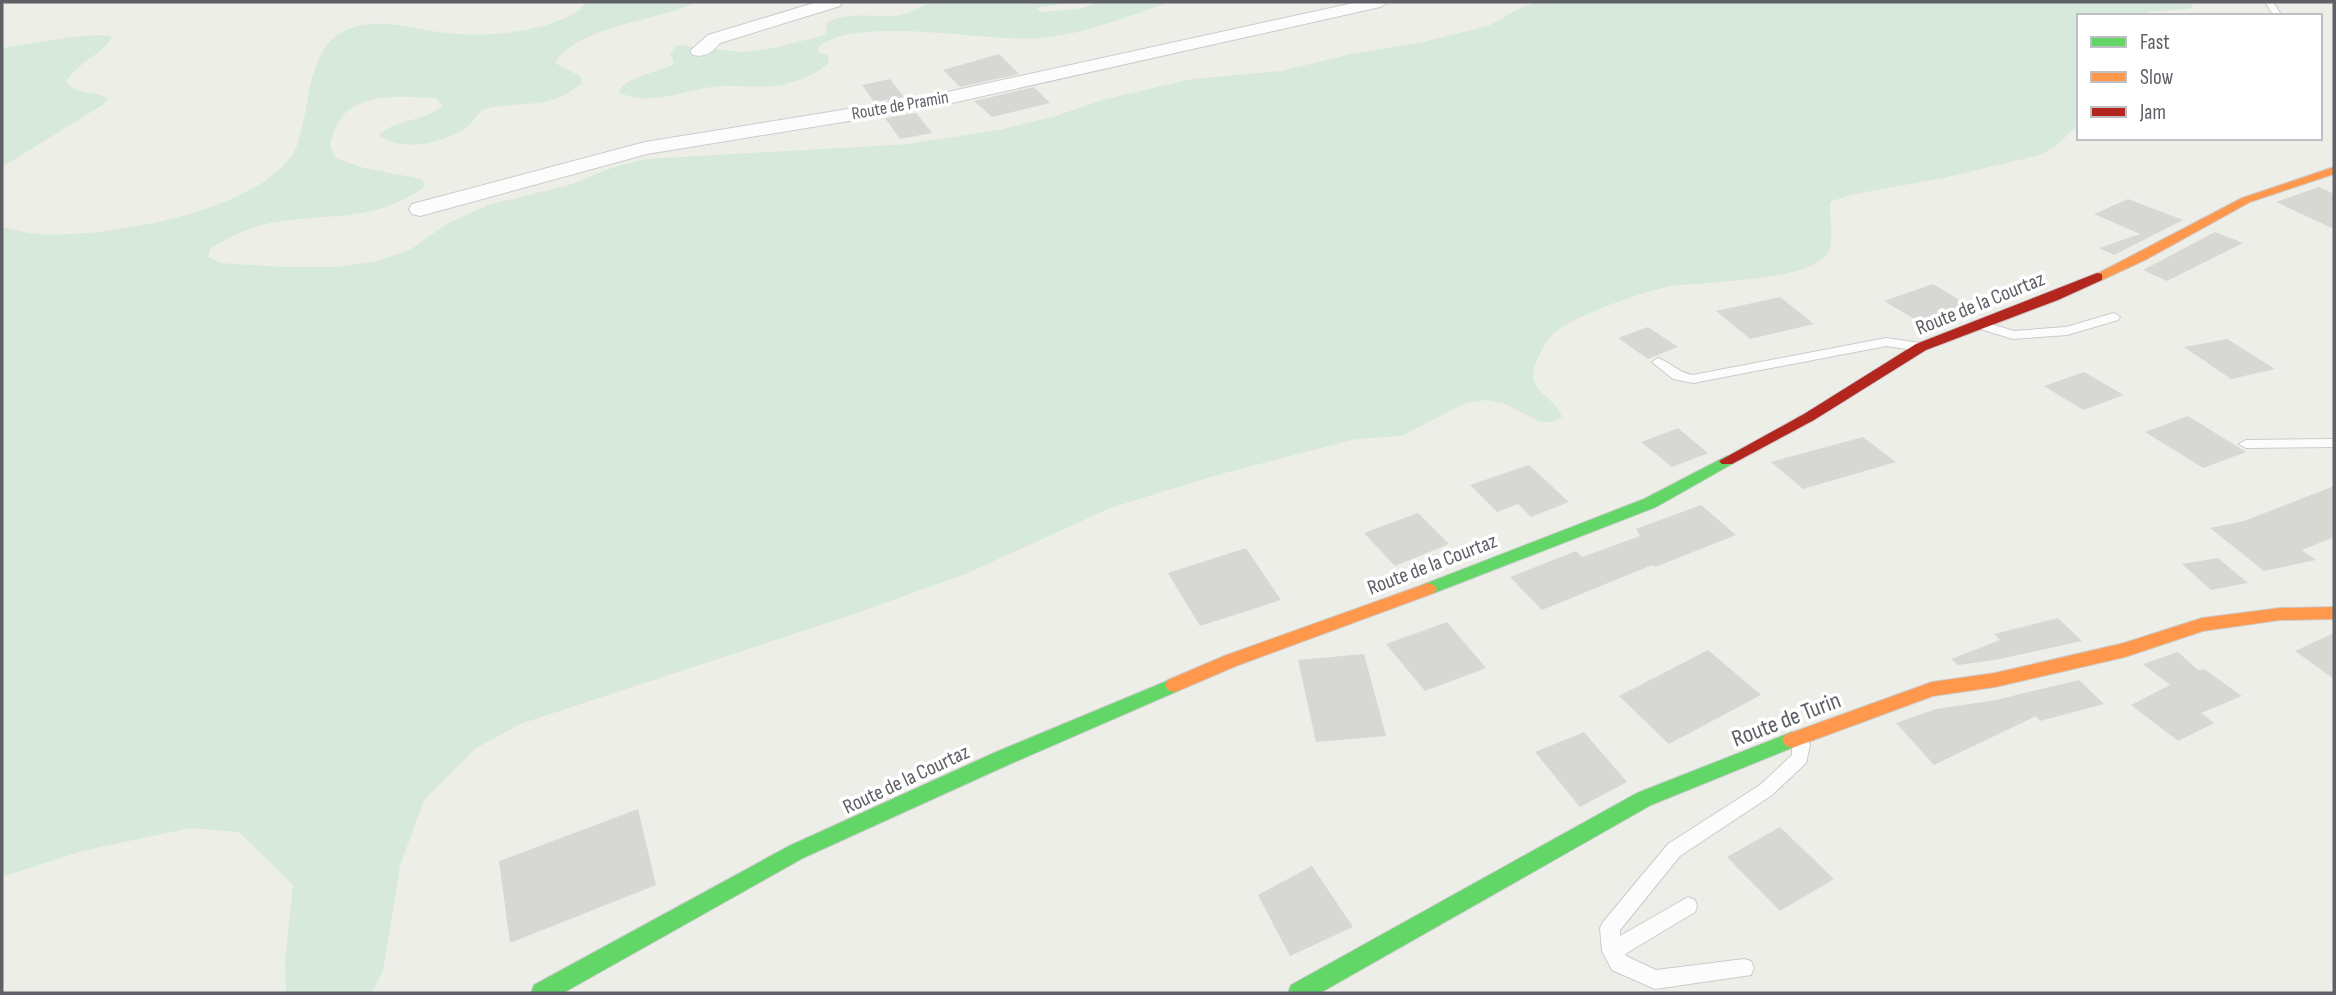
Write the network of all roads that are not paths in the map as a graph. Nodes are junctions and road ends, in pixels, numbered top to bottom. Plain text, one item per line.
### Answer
1 (834, 2) edge
2 (1380, 2) edge
3 (699, 51) dead end
4 (2334, 170) edge
5 (420, 209) dead end
6 (2114, 317) dead end
7 (1981, 325) junction
8 (1921, 347) junction
9 (1658, 362) dead end
10 (2246, 443) dead end
11 (2334, 443) edge
12 (2334, 613) edge
13 (1797, 738) junction
14 (1688, 906) dead end
15 (1612, 951) junction
16 (1744, 968) dead end
17 (542, 993) edge
18 (1299, 993) edge

1 - 3 street
2 - 5 street, Route de Pramin
4 - 7 street, Route de la Courtaz
6 - 7 lane
7 - 8 street, Route de la Courtaz
8 - 9 lane
8 - 17 street, Route de la Courtaz
10 - 11 lane
12 - 13 street, Route de Turin
13 - 15 lane
13 - 18 street, Route de Turin
14 - 15 lane
15 - 16 lane

